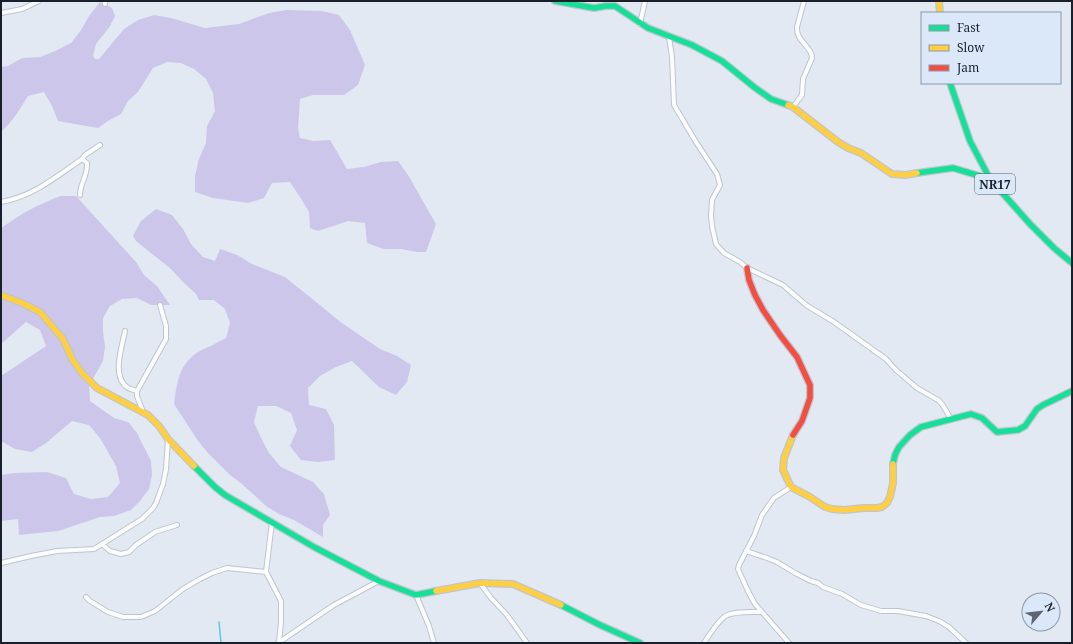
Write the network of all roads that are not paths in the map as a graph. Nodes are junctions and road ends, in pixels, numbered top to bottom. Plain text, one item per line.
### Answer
1 (39, 1) edge
2 (555, 1) edge
3 (645, 1) edge
4 (804, 1) edge
5 (939, 1) edge
6 (940, 12) edge
7 (1, 13) edge
8 (640, 24) junction
9 (669, 37) junction
10 (950, 84) edge
11 (793, 107) junction
12 (100, 145) dead end
13 (82, 159) junction
14 (990, 179) junction
15 (80, 195) dead end
16 (1, 202) edge
17 (1072, 263) edge
18 (747, 268) junction
19 (1, 294) edge
20 (160, 305) dead end
21 (125, 331) dead end
22 (137, 391) junction
23 (1072, 392) edge
24 (144, 413) junction
25 (951, 419) junction
26 (168, 439) junction
27 (791, 487) junction
28 (272, 522) junction
29 (177, 525) dead end
30 (102, 544) junction
31 (746, 551) junction
32 (1, 563) edge
33 (266, 572) junction
34 (379, 581) junction
35 (480, 583) junction
36 (416, 595) junction
37 (86, 597) dead end
38 (761, 612) junction
39 (278, 642) edge
40 (434, 643) edge
41 (526, 643) edge
42 (640, 643) edge
43 (704, 643) edge
44 (789, 643) edge
45 (966, 643) edge

1 - 7 street
2 - 8 street
3 - 8 street
4 - 11 street
5 - 6 street
8 - 9 street
9 - 11 street
9 - 18 street
10 - 14 street, NR17
11 - 14 street
12 - 13 street
13 - 15 street
13 - 16 street
14 - 17 street, NR17
18 - 25 street
18 - 27 street
19 - 24 street
20 - 22 street
21 - 22 street
22 - 24 street
23 - 25 street
24 - 26 street
25 - 27 street
26 - 28 street
26 - 30 street
27 - 31 street
28 - 33 street
28 - 34 street
29 - 30 street
30 - 32 street
31 - 38 street
31 - 45 street
33 - 37 street
33 - 39 street
34 - 36 street
34 - 39 street
35 - 36 street
35 - 41 street
35 - 42 street
36 - 40 street
38 - 43 street
38 - 44 street

